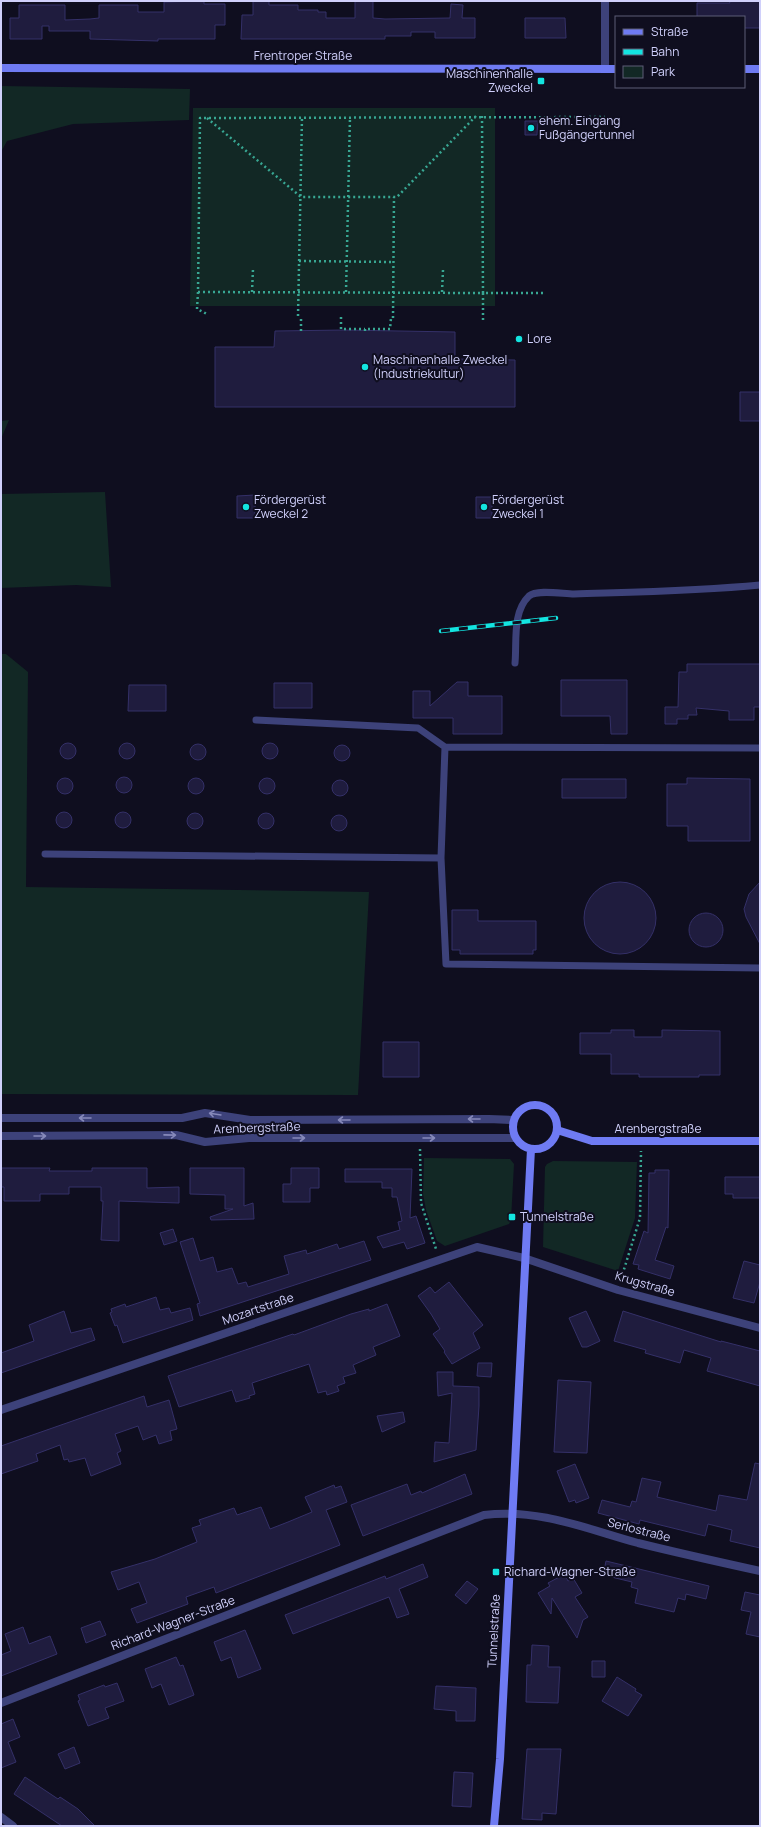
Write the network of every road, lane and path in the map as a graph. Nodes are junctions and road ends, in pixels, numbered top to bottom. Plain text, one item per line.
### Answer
1 (605, 1) edge
2 (1, 68) edge
3 (605, 69) junction
4 (615, 69) edge
5 (745, 69) edge
6 (760, 69) edge
7 (476, 116) junction
8 (482, 116) junction
9 (302, 117) junction
10 (350, 117) junction
11 (605, 117) dead end
12 (206, 118) junction
13 (301, 197) junction
14 (348, 197) junction
15 (394, 197) junction
16 (299, 262) junction
17 (347, 262) junction
18 (393, 262) junction
19 (253, 269) dead end
20 (443, 270) dead end
21 (198, 292) junction
22 (252, 292) junction
23 (298, 292) junction
24 (346, 292) junction
25 (393, 292) junction
26 (442, 292) junction
27 (482, 292) junction
28 (545, 293) dead end
29 (207, 314) dead end
30 (341, 317) dead end
31 (483, 320) dead end
32 (301, 332) dead end
33 (760, 585) edge
34 (515, 663) dead end
35 (256, 720) dead end
36 (445, 747) junction
37 (760, 748) edge
38 (45, 854) dead end
39 (441, 858) junction
40 (760, 968) edge
41 (1, 1118) edge
42 (513, 1120) junction
43 (557, 1130) junction
44 (1, 1136) edge
45 (420, 1138) junction
46 (515, 1138) junction
47 (641, 1141) junction
48 (760, 1141) edge
49 (531, 1149) junction
50 (524, 1258) junction
51 (440, 1260) junction
52 (618, 1290) junction
53 (760, 1328) edge
54 (1, 1410) edge
55 (512, 1512) junction
56 (760, 1571) edge
57 (1, 1703) edge
58 (1, 1817) edge
59 (12, 1826) edge
60 (494, 1826) edge

1 - 3 street
2 - 3 street, Frentroper Straße
3 - 4 street, Frentroper Straße
5 - 6 street
7 - 8 path
7 - 10 path
7 - 15 path
8 - 11 path
8 - 27 path
9 - 10 path
9 - 12 path
9 - 13 path
10 - 14 path
12 - 13 path
12 - 21 path
13 - 14 path
13 - 16 path
14 - 15 path
14 - 17 path
15 - 18 path
16 - 17 path
16 - 23 path
17 - 18 path
17 - 24 path
18 - 25 path
19 - 22 path
20 - 26 path
21 - 22 path
21 - 29 path
22 - 23 path
23 - 24 path
23 - 32 path
24 - 25 path
25 - 26 path
25 - 30 path
26 - 27 path
27 - 28 path
27 - 31 path
33 - 34 lane
35 - 36 lane
36 - 37 lane
36 - 39 lane
38 - 39 lane
39 - 40 lane
42 -> 41 street, Arenbergstraße
42 - 43 street
42 - 46 street
43 - 47 street, Arenbergstraße
43 - 49 street
44 -> 45 street, Arenbergstraße
45 -> 46 street, Arenbergstraße
45 - 51 path
46 - 49 street
47 - 48 street, Arenbergstraße
47 - 52 path
49 - 50 street, Tunnelstraße
50 - 51 street, Mozartstraße
50 - 52 street, Krugstraße
50 - 55 street, Tunnelstraße
51 - 54 street, Mozartstraße
52 - 53 street, Krugstraße
55 - 56 street, Serlostraße
55 - 57 street, Richard-Wagner-Straße
55 - 60 street, Tunnelstraße
58 - 59 street

